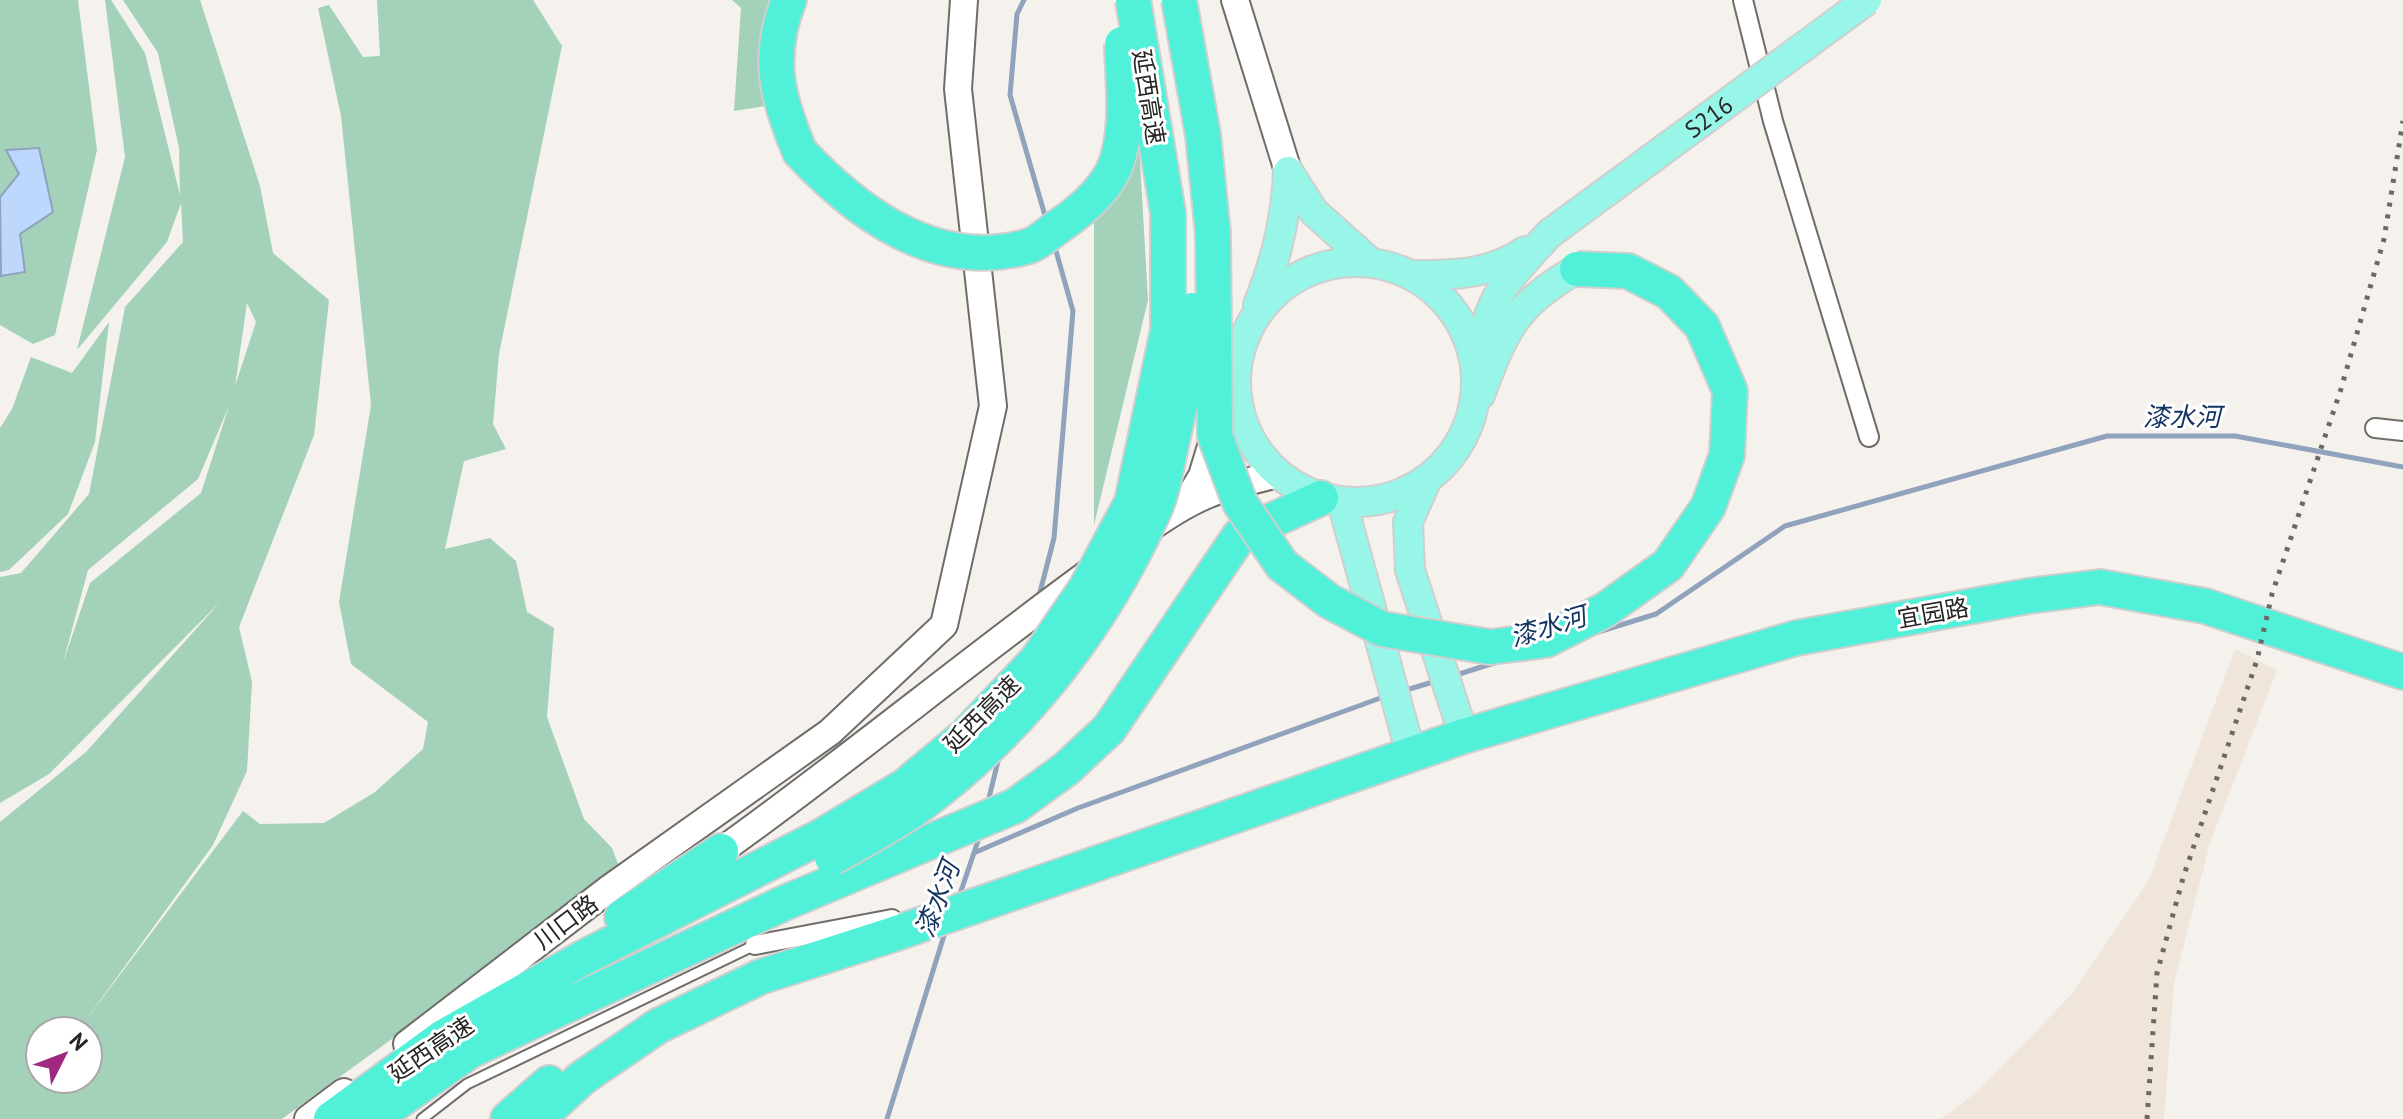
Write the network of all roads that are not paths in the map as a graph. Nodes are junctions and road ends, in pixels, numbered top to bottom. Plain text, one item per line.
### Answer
1 (789, 0) edge
2 (964, 0) edge
3 (1114, 0) edge
4 (1133, 0) edge
5 (1161, 0) edge
6 (1179, 0) edge
7 (1235, 0) edge
8 (1743, 0) edge
9 (1867, 0) edge
10 (1288, 171) junction
11 (1549, 234) junction
12 (1370, 262) junction
13 (1577, 269) joint
14 (1412, 275) junction
15 (1253, 318) junction
16 (1236, 364) junction
17 (1476, 377) junction
18 (2375, 428) dead end
19 (1467, 430) junction
20 (2403, 431) edge
21 (1869, 437) dead end
22 (1278, 474) junction
23 (1427, 479) junction
24 (1331, 500) junction
25 (1187, 501) junction
26 (2403, 672) edge
27 (907, 711) junction
28 (830, 732) junction
29 (1464, 736) junction
30 (1411, 754) junction
31 (1335, 776) junction
32 (826, 847) junction
33 (721, 851) joint
34 (892, 919) junction
35 (755, 945) joint
36 (450, 1047) junction
37 (308, 1119) edge
38 (331, 1119) edge
39 (373, 1119) edge
40 (422, 1119) edge
41 (508, 1119) edge
42 (538, 1119) edge

1 - 3 highway, bridge
2 - 28 main road
4 - 32 highway, 延西高速, bridge
5 - 32 highway, 延西高速, bridge
6 - 13 highway, bridge
7 - 10 main road
8 - 21 street
9 - 11 main road, S216 / S216, bridge
10 - 12 main road
10 - 15 main road
11 - 14 main road
11 - 17 main road
12 - 14 main road
12 - 15 main road
13 - 19 main road
14 - 17 main road
15 - 16 main road
16 - 22 main road
16 - 25 main road
17 - 19 main road
18 - 20 street
19 - 23 main road
22 - 24 main road
22 - 25 main road
23 - 24 main road
23 - 29 main road
24 - 30 main road
24 - 36 highway
25 - 27 main road
26 - 29 highway, 宜园路
27 - 28 main road
27 - 33 main road
28 - 37 main road, 川口路
29 - 30 highway, 宜园路
30 - 31 highway, 宜园路
31 - 34 highway
31 - 42 highway
32 - 36 highway, 延西高速
33 - 36 highway
34 - 35 street
34 - 41 highway
35 - 40 lane
36 - 38 highway, 延西高速
36 - 39 highway, 延西高速

